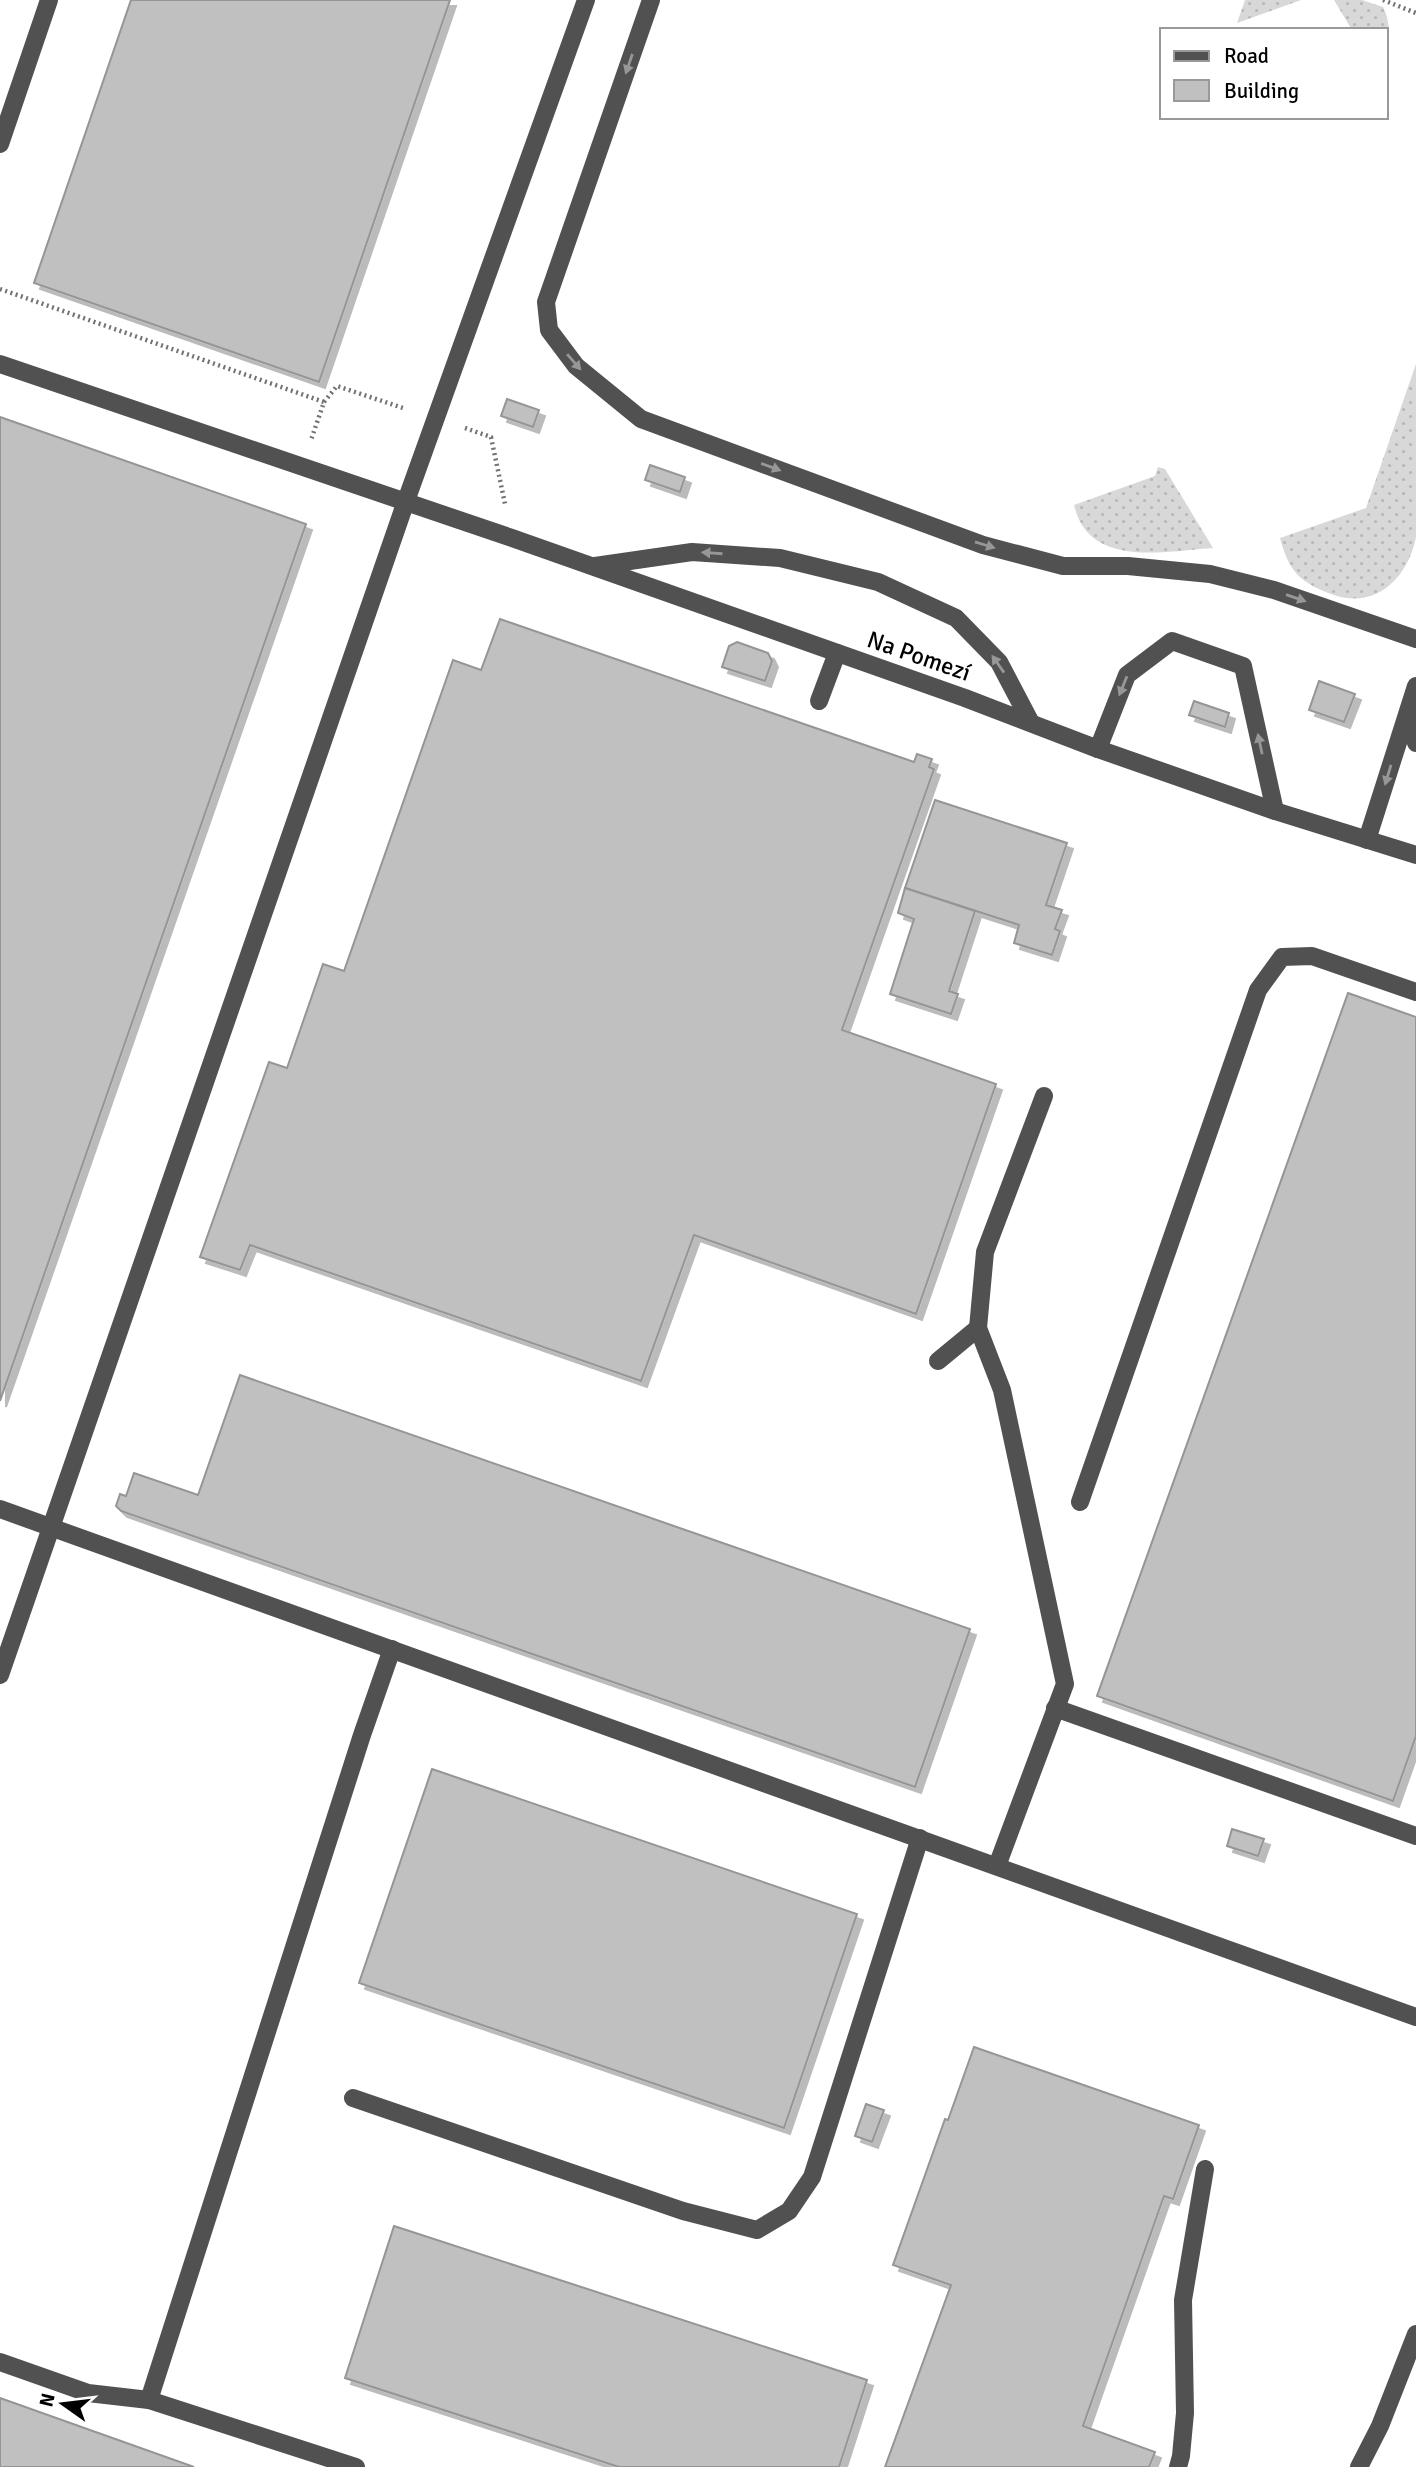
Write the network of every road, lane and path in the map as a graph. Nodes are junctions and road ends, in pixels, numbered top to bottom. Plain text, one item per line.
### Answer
1 (48, 0) edge
2 (586, 0) edge
3 (652, 0) edge
4 (1382, 0) edge
5 (1416, 13) edge
6 (0, 144) edge
7 (0, 289) edge
8 (0, 364) edge
9 (302, 467) junction
10 (406, 501) junction
11 (590, 566) junction
12 (1416, 639) edge
13 (837, 653) junction
14 (1416, 686) edge
15 (819, 701) dead end
16 (1408, 710) junction
17 (1031, 723) junction
18 (1416, 743) edge
19 (1098, 749) junction
20 (1275, 811) junction
21 (1367, 840) junction
22 (1416, 855) edge
23 (1416, 992) edge
24 (1044, 1096) dead end
25 (978, 1328) junction
26 (938, 1361) dead end
27 (1080, 1502) dead end
28 (0, 1508) edge
29 (51, 1527) junction
30 (392, 1649) junction
31 (0, 1675) edge
32 (1055, 1708) junction
33 (1416, 1836) edge
34 (920, 1838) junction
35 (997, 1866) junction
36 (1416, 2017) edge
37 (353, 2098) dead end
38 (1205, 2169) dead end
39 (1416, 2334) edge
40 (0, 2362) edge
41 (149, 2400) junction
42 (356, 2467) edge
43 (1178, 2467) edge
44 (1359, 2467) edge

1 - 6 street
2 - 10 street
3 -> 12 street
4 - 5 path
7 - 9 path
8 - 9 street, Na Pomezí
9 - 10 street, Na Pomezí
10 - 11 street, Na Pomezí
10 - 29 street
11 - 13 street, Na Pomezí
17 -> 11 street
13 - 15 street
13 - 17 street, Na Pomezí
14 - 16 street
16 - 18 street
16 -> 21 street
17 - 19 street, Na Pomezí
19 - 20 street, Na Pomezí
20 -> 19 street
20 - 21 street, Na Pomezí
21 - 22 street, Na Pomezí
23 - 27 street
24 - 25 street
25 - 26 street
25 - 32 street
28 - 29 street
29 - 30 street
29 - 31 street
30 - 34 street
30 - 41 street
32 - 33 street
32 - 35 street
34 - 35 street
34 - 37 street
35 - 36 street
38 - 43 street
39 - 44 street
40 - 41 street
41 - 42 street

